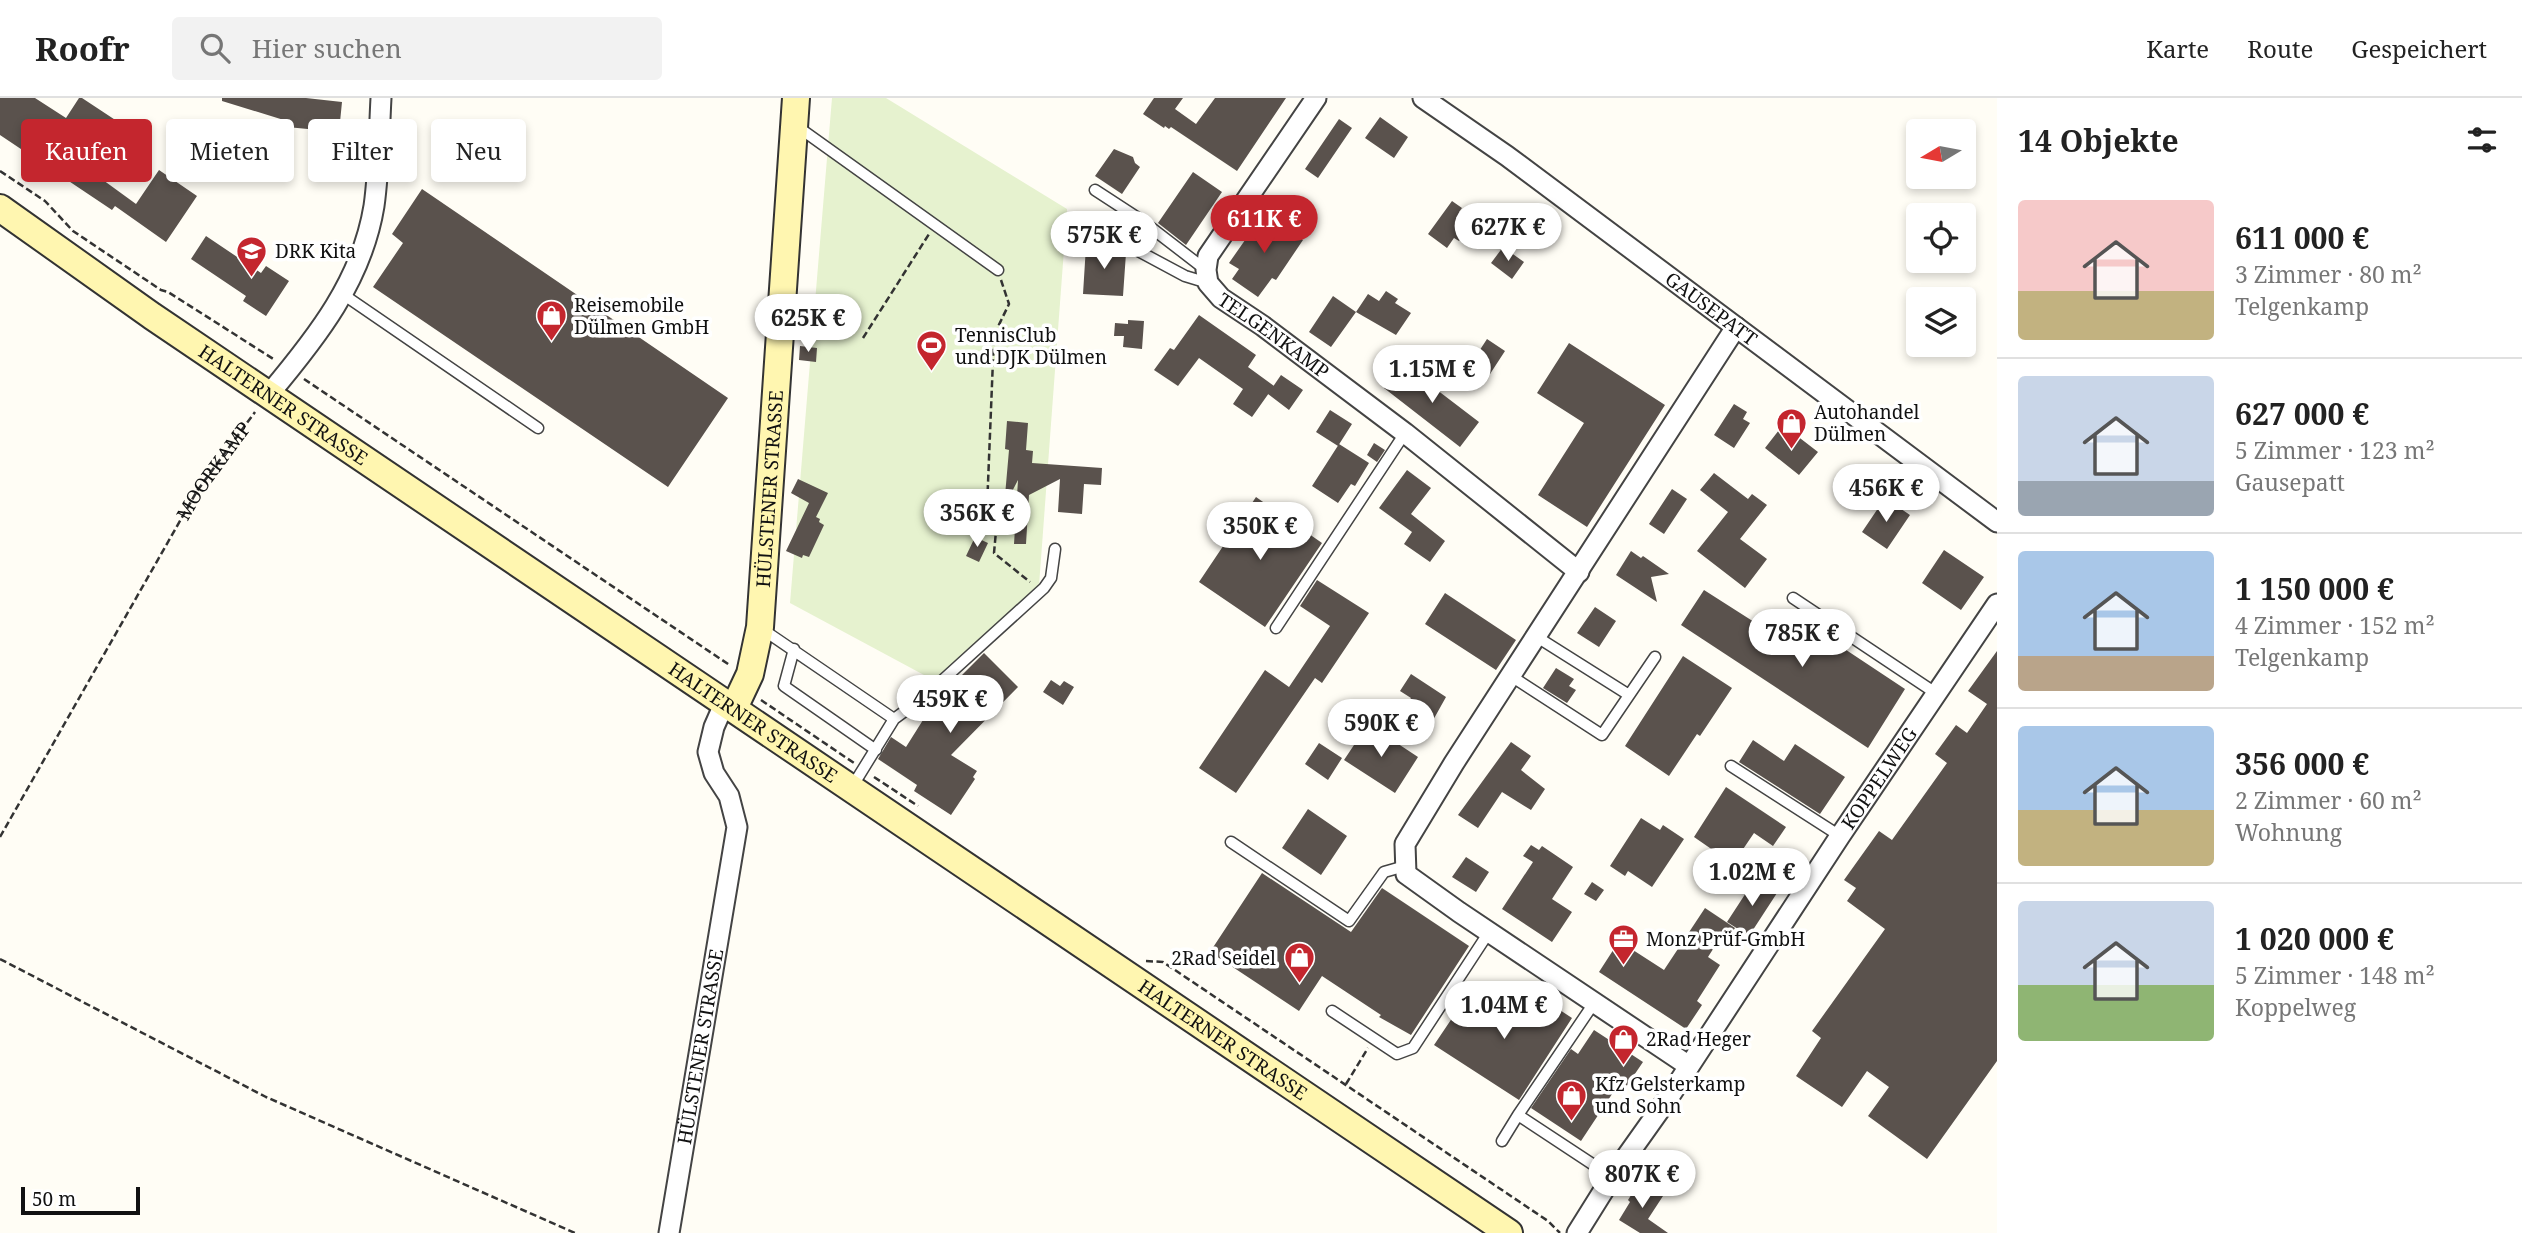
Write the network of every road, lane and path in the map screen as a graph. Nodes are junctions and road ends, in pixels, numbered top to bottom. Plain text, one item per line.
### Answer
1 (381, 98) edge
2 (796, 98) edge
3 (1316, 98) edge
4 (1423, 98) edge
5 (794, 125) junction
6 (0, 171) edge
7 (1095, 190) dead end
8 (0, 208) edge
9 (934, 225) junction
10 (1096, 235) dead end
11 (998, 270) joint
12 (1207, 276) junction
13 (344, 295) junction
14 (1736, 327) junction
15 (863, 338) dead end
16 (289, 370) junction
17 (270, 393) junction
18 (538, 428) dead end
19 (1405, 433) junction
20 (1997, 522) edge
21 (1055, 550) dead end
22 (1579, 572) junction
23 (1042, 589) junction
24 (1793, 597) dead end
25 (1997, 604) edge
26 (760, 627) junction
27 (1276, 628) dead end
28 (1536, 637) junction
29 (794, 649) junction
30 (1655, 657) dead end
31 (1511, 676) junction
32 (746, 683) junction
33 (1937, 694) junction
34 (1629, 695) junction
35 (730, 705) junction
36 (894, 719) junction
37 (876, 750) junction
38 (1731, 766) dead end
39 (857, 778) junction
40 (920, 808) dead end
41 (1840, 836) junction
42 (0, 837) edge
43 (1231, 842) dead end
44 (1405, 866) junction
45 (1489, 932) junction
46 (0, 959) edge
47 (1145, 961) dead end
48 (1594, 1003) junction
49 (1332, 1011) dead end
50 (1373, 1039) junction
51 (1689, 1066) junction
52 (1346, 1084) junction
53 (1518, 1115) junction
54 (1502, 1141) dead end
55 (1612, 1177) junction
56 (575, 1233) edge
57 (669, 1233) edge
58 (1509, 1233) edge
59 (1560, 1233) edge
60 (1577, 1233) edge

1 - 13 street
2 - 5 main road, HÜLSTENER STRASSE
3 - 12 street, TELGENKAMP
4 - 14 street, GAUSEPATT
5 - 9 lane
5 - 26 main road, HÜLSTENER STRASSE
6 - 16 path
7 - 12 lane
8 - 17 main road, HALTERNER STRASSE
9 - 11 lane
9 - 15 path
10 - 12 lane
11 - 23 path
12 - 19 street, TELGENKAMP
13 - 16 street
13 - 18 lane
14 - 20 street, GAUSEPATT
14 - 22 street
16 - 17 street
16 - 32 path
17 - 35 main road, HALTERNER STRASSE
17 - 42 path, MOORKAMP
19 - 22 street, TELGENKAMP
19 - 27 lane
21 - 23 lane
22 - 28 street
23 - 36 lane
24 - 33 lane
25 - 33 street, KOPPELWEG
26 - 29 lane
26 - 32 main road, HÜLSTENER STRASSE
28 - 31 street
28 - 34 lane
29 - 36 lane
29 - 37 lane
30 - 34 lane
31 - 34 lane
31 - 44 street
32 - 35 main road, HÜLSTENER STRASSE
32 - 39 path
33 - 41 street, KOPPELWEG
35 - 39 main road, HALTERNER STRASSE
35 - 57 street, HÜLSTENER STRASSE
36 - 37 lane
37 - 39 lane
38 - 41 lane
39 - 40 path
39 - 58 main road, HALTERNER STRASSE
41 - 51 street, KOPPELWEG
43 - 44 lane
44 - 45 street
45 - 48 street
45 - 50 lane
46 - 56 path
47 - 52 path
48 - 51 street
48 - 53 lane
49 - 50 lane
50 - 52 path
51 - 55 street, KOPPELWEG
52 - 59 path
53 - 54 lane
53 - 55 lane
55 - 60 street, KOPPELWEG

